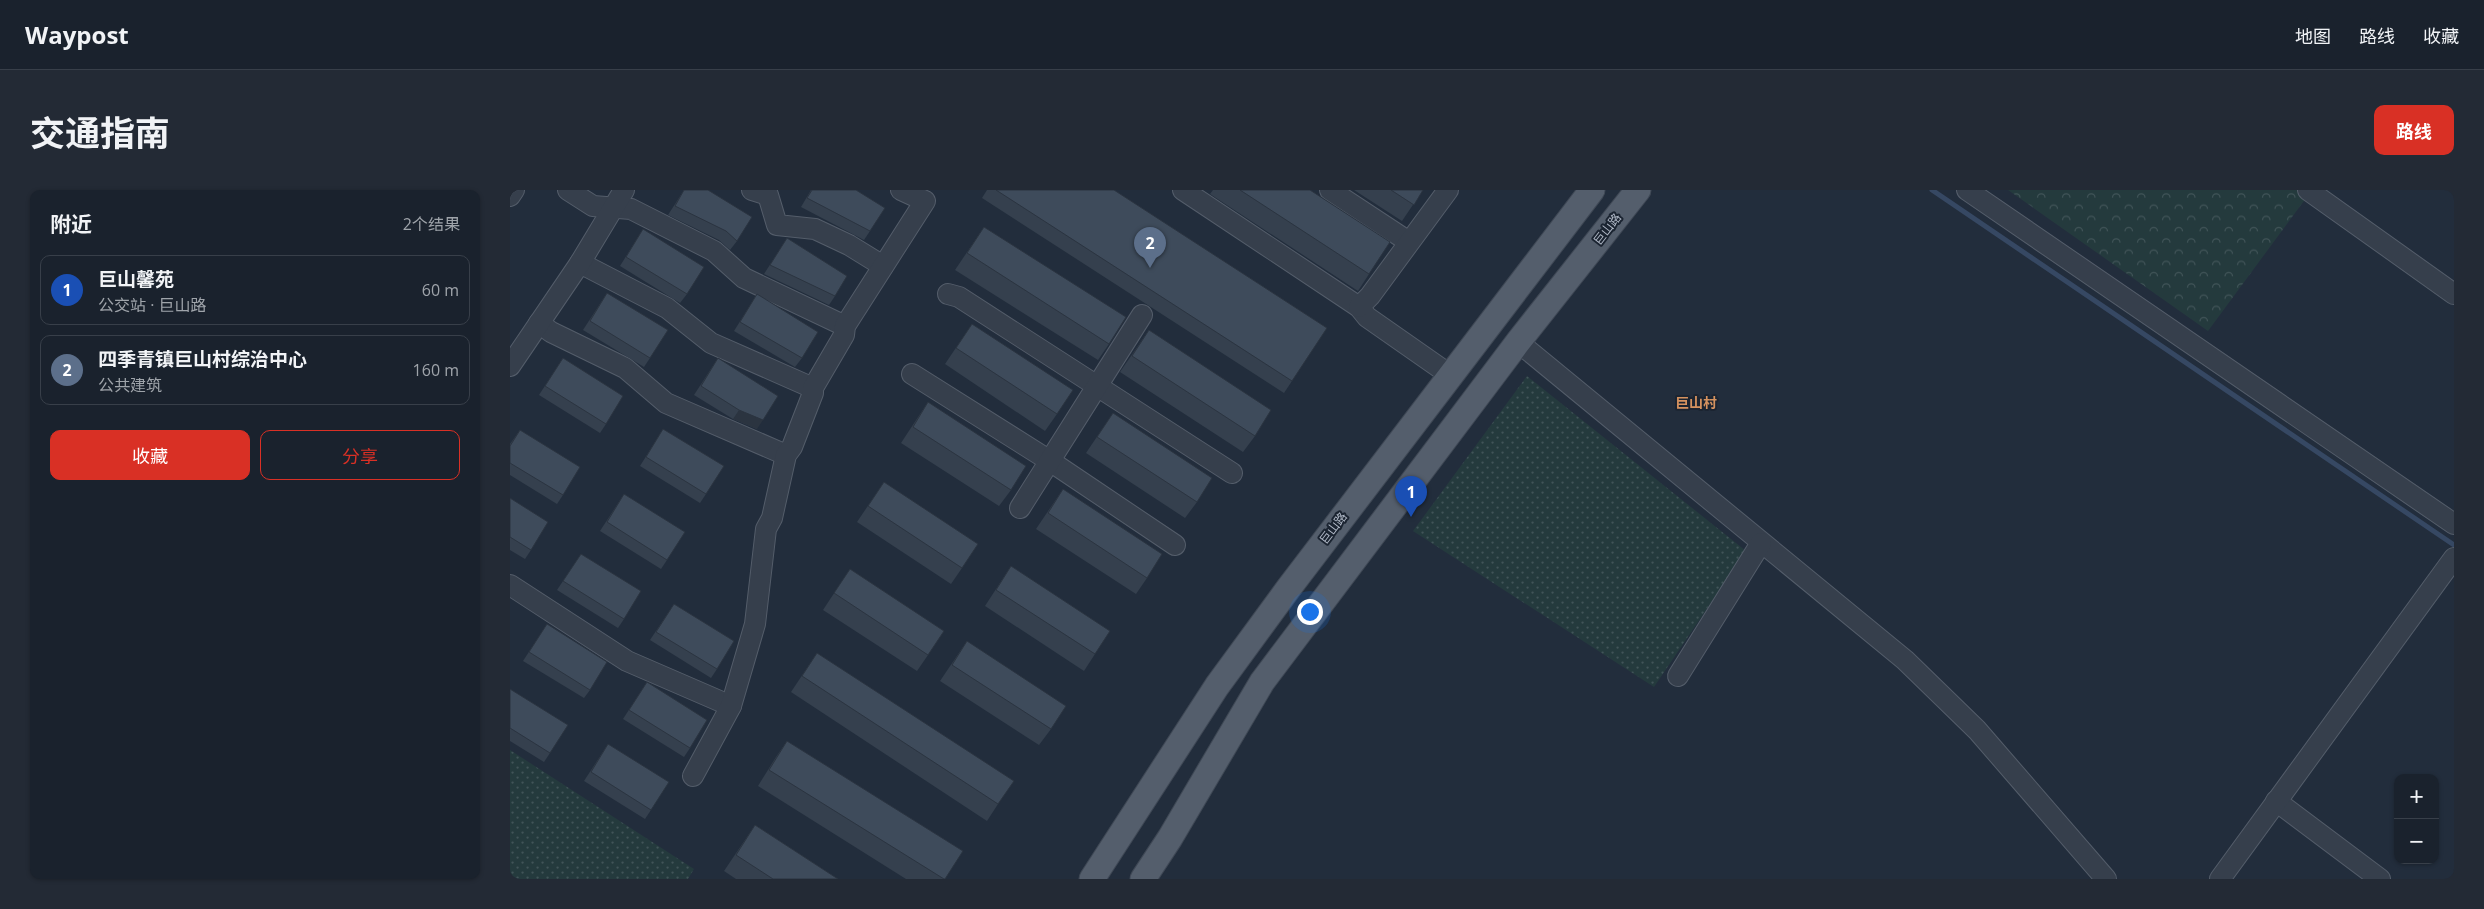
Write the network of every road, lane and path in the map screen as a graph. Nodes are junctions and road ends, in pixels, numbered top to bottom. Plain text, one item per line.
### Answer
1 (514, 190) edge
2 (568, 190) edge
3 (624, 190) edge
4 (752, 190) edge
5 (901, 190) edge
6 (1184, 190) edge
7 (1330, 190) edge
8 (1448, 190) edge
9 (1592, 190) edge
10 (1638, 190) edge
11 (1967, 190) edge
12 (2308, 190) edge
13 (510, 196) edge
14 (613, 207) junction
15 (1409, 242) junction
16 (580, 263) junction
17 (883, 266) junction
18 (948, 294) dead end
19 (2454, 294) edge
20 (1358, 307) junction
21 (1142, 315) dead end
22 (539, 323) junction
23 (845, 326) junction
24 (1518, 342) junction
25 (510, 366) edge
26 (912, 374) dead end
27 (1450, 375) junction
28 (1098, 386) junction
29 (813, 388) junction
30 (786, 455) junction
31 (1050, 461) junction
32 (1232, 473) dead end
33 (1020, 508) dead end
34 (2454, 524) edge
35 (1761, 543) junction
36 (1175, 545) dead end
37 (2454, 558) edge
38 (510, 585) edge
39 (1678, 676) dead end
40 (731, 706) junction
41 (693, 776) dead end
42 (2276, 801) junction
43 (1092, 879) edge
44 (1143, 879) edge
45 (2106, 879) edge
46 (2220, 879) edge
47 (2380, 879) edge

1 - 13 street
2 - 14 street
3 - 14 street
4 - 17 street
5 - 17 street
6 - 20 street
7 - 15 street
8 - 15 street
9 - 27 main road, 巨山路
10 - 24 main road, 巨山路
11 - 34 street
12 - 19 street
14 - 16 street
14 - 23 street
15 - 20 street
16 - 22 street
16 - 29 street
17 - 23 street
18 - 28 street
20 - 27 street
21 - 28 street
22 - 25 street
22 - 30 street
23 - 29 street
24 - 35 street
24 - 44 main road, 巨山路
26 - 31 street
27 - 43 main road, 巨山路
28 - 31 street
28 - 32 street
29 - 30 street
30 - 40 street
31 - 33 street
31 - 36 street
35 - 39 street
35 - 45 street
37 - 42 street
38 - 40 street
40 - 41 street
42 - 46 street
42 - 47 street

